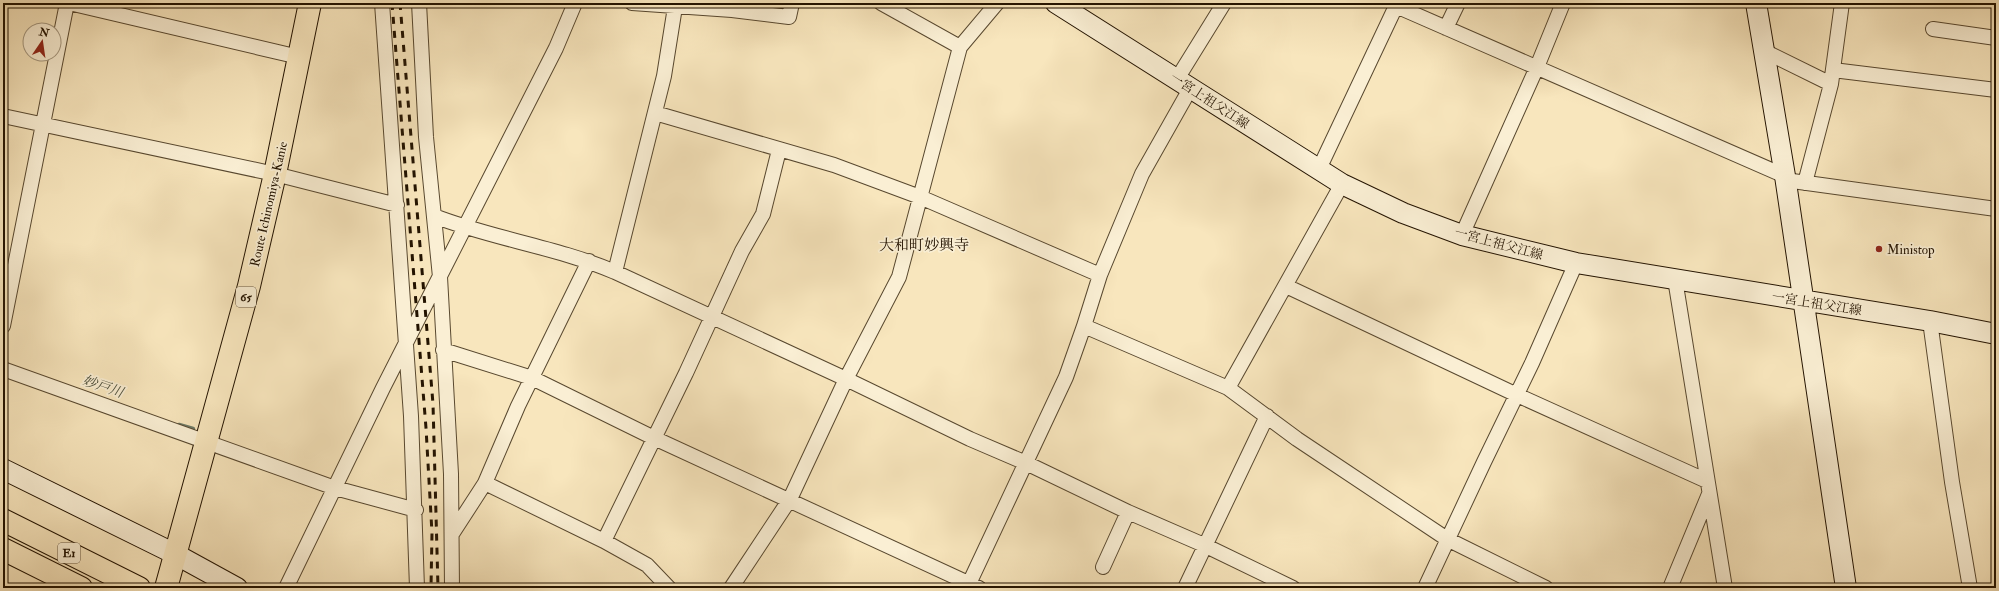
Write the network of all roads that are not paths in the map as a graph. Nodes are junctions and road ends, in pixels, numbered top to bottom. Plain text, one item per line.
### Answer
1 (68, 3) edge
2 (310, 3) edge
3 (382, 3) edge
4 (419, 3) edge
5 (575, 3) edge
6 (640, 3) edge
7 (792, 3) edge
8 (881, 3) edge
9 (997, 3) edge
10 (1056, 3) edge
11 (1224, 3) edge
12 (1458, 3) edge
13 (1563, 3) edge
14 (1756, 3) edge
15 (1842, 3) edge
16 (674, 7) junction
17 (1446, 28) junction
18 (1932, 29) dead end
19 (1996, 38) edge
20 (960, 46) junction
21 (1764, 51) junction
22 (299, 57) junction
23 (1537, 67) junction
24 (1832, 77) junction
25 (1183, 84) junction
26 (1996, 90) edge
27 (655, 113) junction
28 (3, 116) edge
29 (42, 124) junction
30 (779, 150) junction
31 (1319, 169) junction
32 (275, 174) junction
33 (1785, 178) junction
34 (1805, 183) junction
35 (1342, 184) junction
36 (920, 197) junction
37 (397, 205) junction
38 (1996, 209) edge
39 (434, 216) junction
40 (465, 228) junction
41 (1462, 235) junction
42 (589, 261) junction
43 (1576, 263) junction
44 (615, 272) junction
45 (1100, 275) junction
46 (440, 277) junction
47 (1675, 279) junction
48 (1286, 286) junction
49 (1802, 301) junction
50 (712, 316) junction
51 (1930, 321) junction
52 (3, 326) edge
53 (1084, 326) junction
54 (1996, 334) edge
55 (406, 344) junction
56 (444, 350) junction
57 (3, 369) edge
58 (532, 378) junction
59 (846, 379) junction
60 (1228, 388) junction
61 (1517, 395) junction
62 (1267, 416) junction
63 (654, 438) junction
64 (206, 443) junction
65 (1026, 463) junction
66 (3, 469) edge
67 (485, 482) junction
68 (1708, 487) junction
69 (335, 488) junction
70 (790, 499) junction
71 (416, 510) junction
72 (1128, 512) junction
73 (3, 520) edge
74 (452, 534) junction
75 (1447, 539) junction
76 (604, 541) junction
77 (1204, 545) junction
78 (3, 549) edge
79 (175, 554) junction
80 (1103, 567) dead end
81 (972, 586) edge
82 (137, 587) edge
83 (81, 588) edge
84 (166, 588) edge
85 (237, 588) edge
86 (286, 588) edge
87 (417, 588) edge
88 (452, 588) edge
89 (669, 588) edge
90 (731, 588) edge
91 (1185, 588) edge
92 (1293, 588) edge
93 (1425, 588) edge
94 (1546, 588) edge
95 (1670, 588) edge
96 (1726, 588) edge
97 (1846, 588) edge
98 (1970, 588) edge

1 - 22 street
1 - 29 street
2 - 22 main road, Route Ichinomiya-Kanie / 65
3 - 37 street
4 - 39 street
5 - 40 street
6 - 16 street
7 - 16 street
8 - 20 street
9 - 20 street
10 - 25 main road, 一宮上祖父江線
11 - 25 street
12 - 17 street
13 - 23 street
14 - 21 main road
15 - 24 street
16 - 27 street
17 - 23 street
17 - 31 street
18 - 19 street
20 - 36 street
21 - 24 street
21 - 33 main road
22 - 32 main road, Route Ichinomiya-Kanie / 65
23 - 33 street
23 - 41 street
24 - 26 street
24 - 34 street
25 - 31 main road, 一宮上祖父江線
25 - 45 street
27 - 30 street
27 - 44 street
28 - 29 street
29 - 32 street
29 - 52 street
30 - 36 street
30 - 50 street
31 - 35 main road, 一宮上祖父江線
32 - 37 street
32 - 64 main road, Route Ichinomiya-Kanie / 65
33 - 34 street
33 - 49 main road
34 - 38 street
35 - 41 main road, 一宮上祖父江線
35 - 48 street
36 - 45 street
36 - 59 street
37 - 55 street
39 - 40 street
39 - 46 street
40 - 42 street
40 - 46 street
41 - 43 main road, 一宮上祖父江線
42 - 44 street
42 - 58 street
43 - 47 main road, 一宮上祖父江線
43 - 61 street
44 - 50 street
45 - 53 street
46 - 55 street
46 - 56 street
47 - 49 main road, 一宮上祖父江線
47 - 68 street
48 - 60 street
48 - 61 street
49 - 51 main road, 一宮上祖父江線
49 - 97 main road
50 - 59 street
50 - 63 street
51 - 54 main road, 一宮上祖父江線
51 - 98 street
53 - 60 street
53 - 65 street
55 - 69 street
55 - 71 street
56 - 58 street
56 - 74 street
57 - 64 street
58 - 63 street
58 - 67 street
59 - 65 street
59 - 70 street
60 - 62 street
61 - 68 street
61 - 75 street
62 - 75 street
62 - 77 street
63 - 70 street
63 - 76 street
64 - 69 street
64 - 79 main road, Route Ichinomiya-Kanie / 65
65 - 72 street
65 - 81 street
66 - 79 main road
67 - 74 street
67 - 76 street
68 - 95 street
68 - 96 street
69 - 71 street
69 - 86 street
70 - 81 street
70 - 90 street
71 - 87 street
72 - 77 street
72 - 80 street
73 - 82 main road, E1
74 - 88 street
75 - 93 street
75 - 94 street
76 - 89 street
77 - 91 street
77 - 92 street
78 - 83 main road, E1
79 - 84 main road, Route Ichinomiya-Kanie / 65
79 - 85 main road

